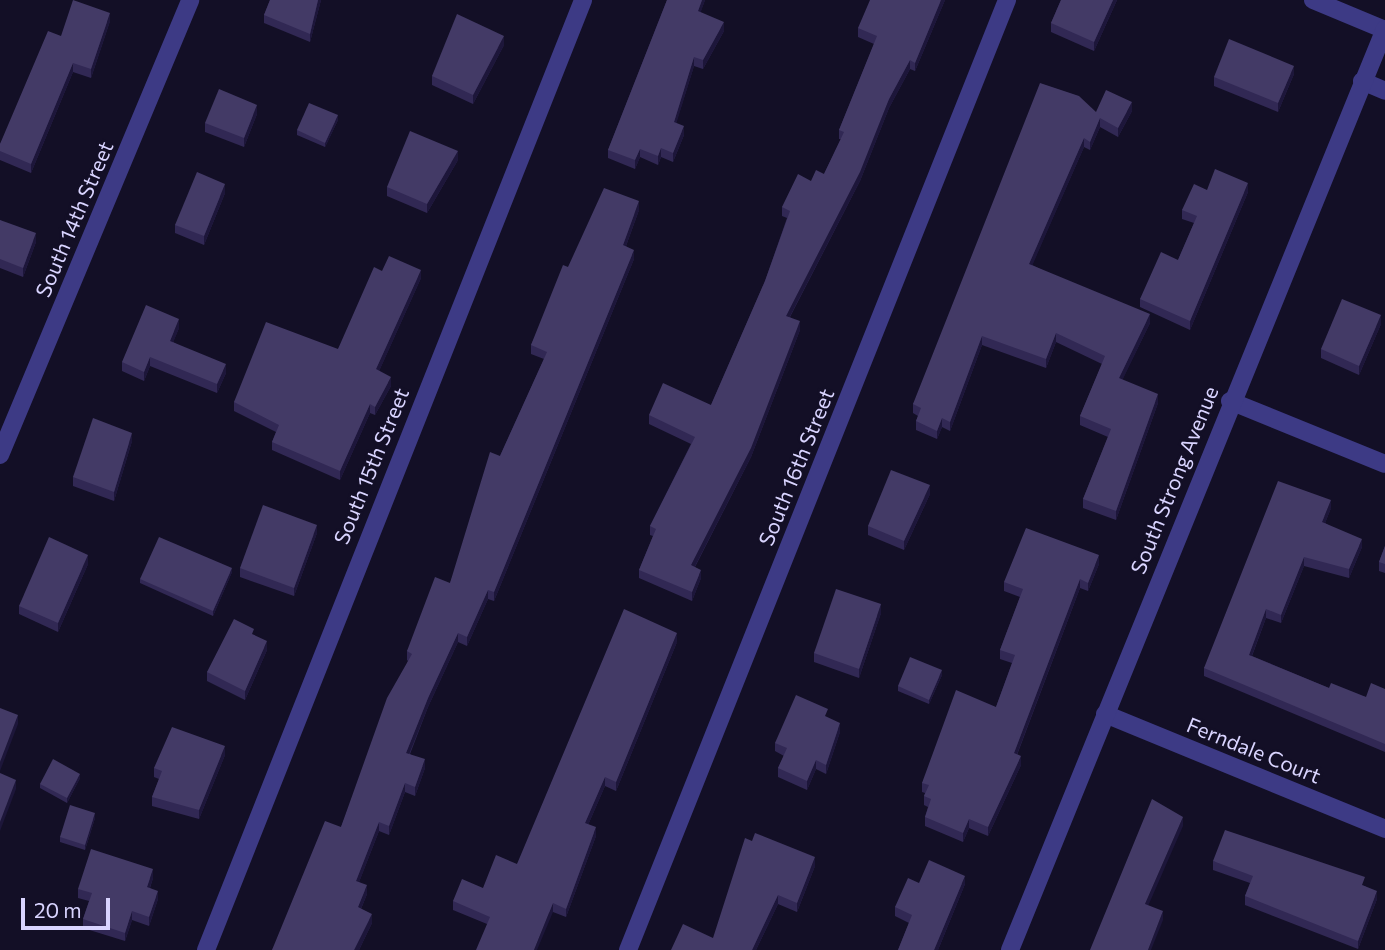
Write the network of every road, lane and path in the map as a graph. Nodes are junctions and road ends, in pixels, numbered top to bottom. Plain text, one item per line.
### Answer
1 (190, 0) edge
2 (583, 0) edge
3 (1007, 0) edge
4 (1313, 0) edge
5 (1385, 29) edge
6 (1362, 82) junction
7 (1385, 91) edge
8 (1230, 401) junction
9 (0, 455) edge
10 (1385, 464) edge
11 (1105, 714) junction
12 (1385, 828) edge
13 (206, 950) edge
14 (628, 950) edge
15 (1010, 950) edge

1 - 9 street, South 14th Street
2 - 13 street, South 15th Street
3 - 14 street, South 16th Street
4 - 5 street
5 - 6 street, South Strong Avenue
6 - 7 street
6 - 8 street, South Strong Avenue
8 - 10 street
8 - 11 street, South Strong Avenue
11 - 12 street, Ferndale Court
11 - 15 street, South Strong Avenue

